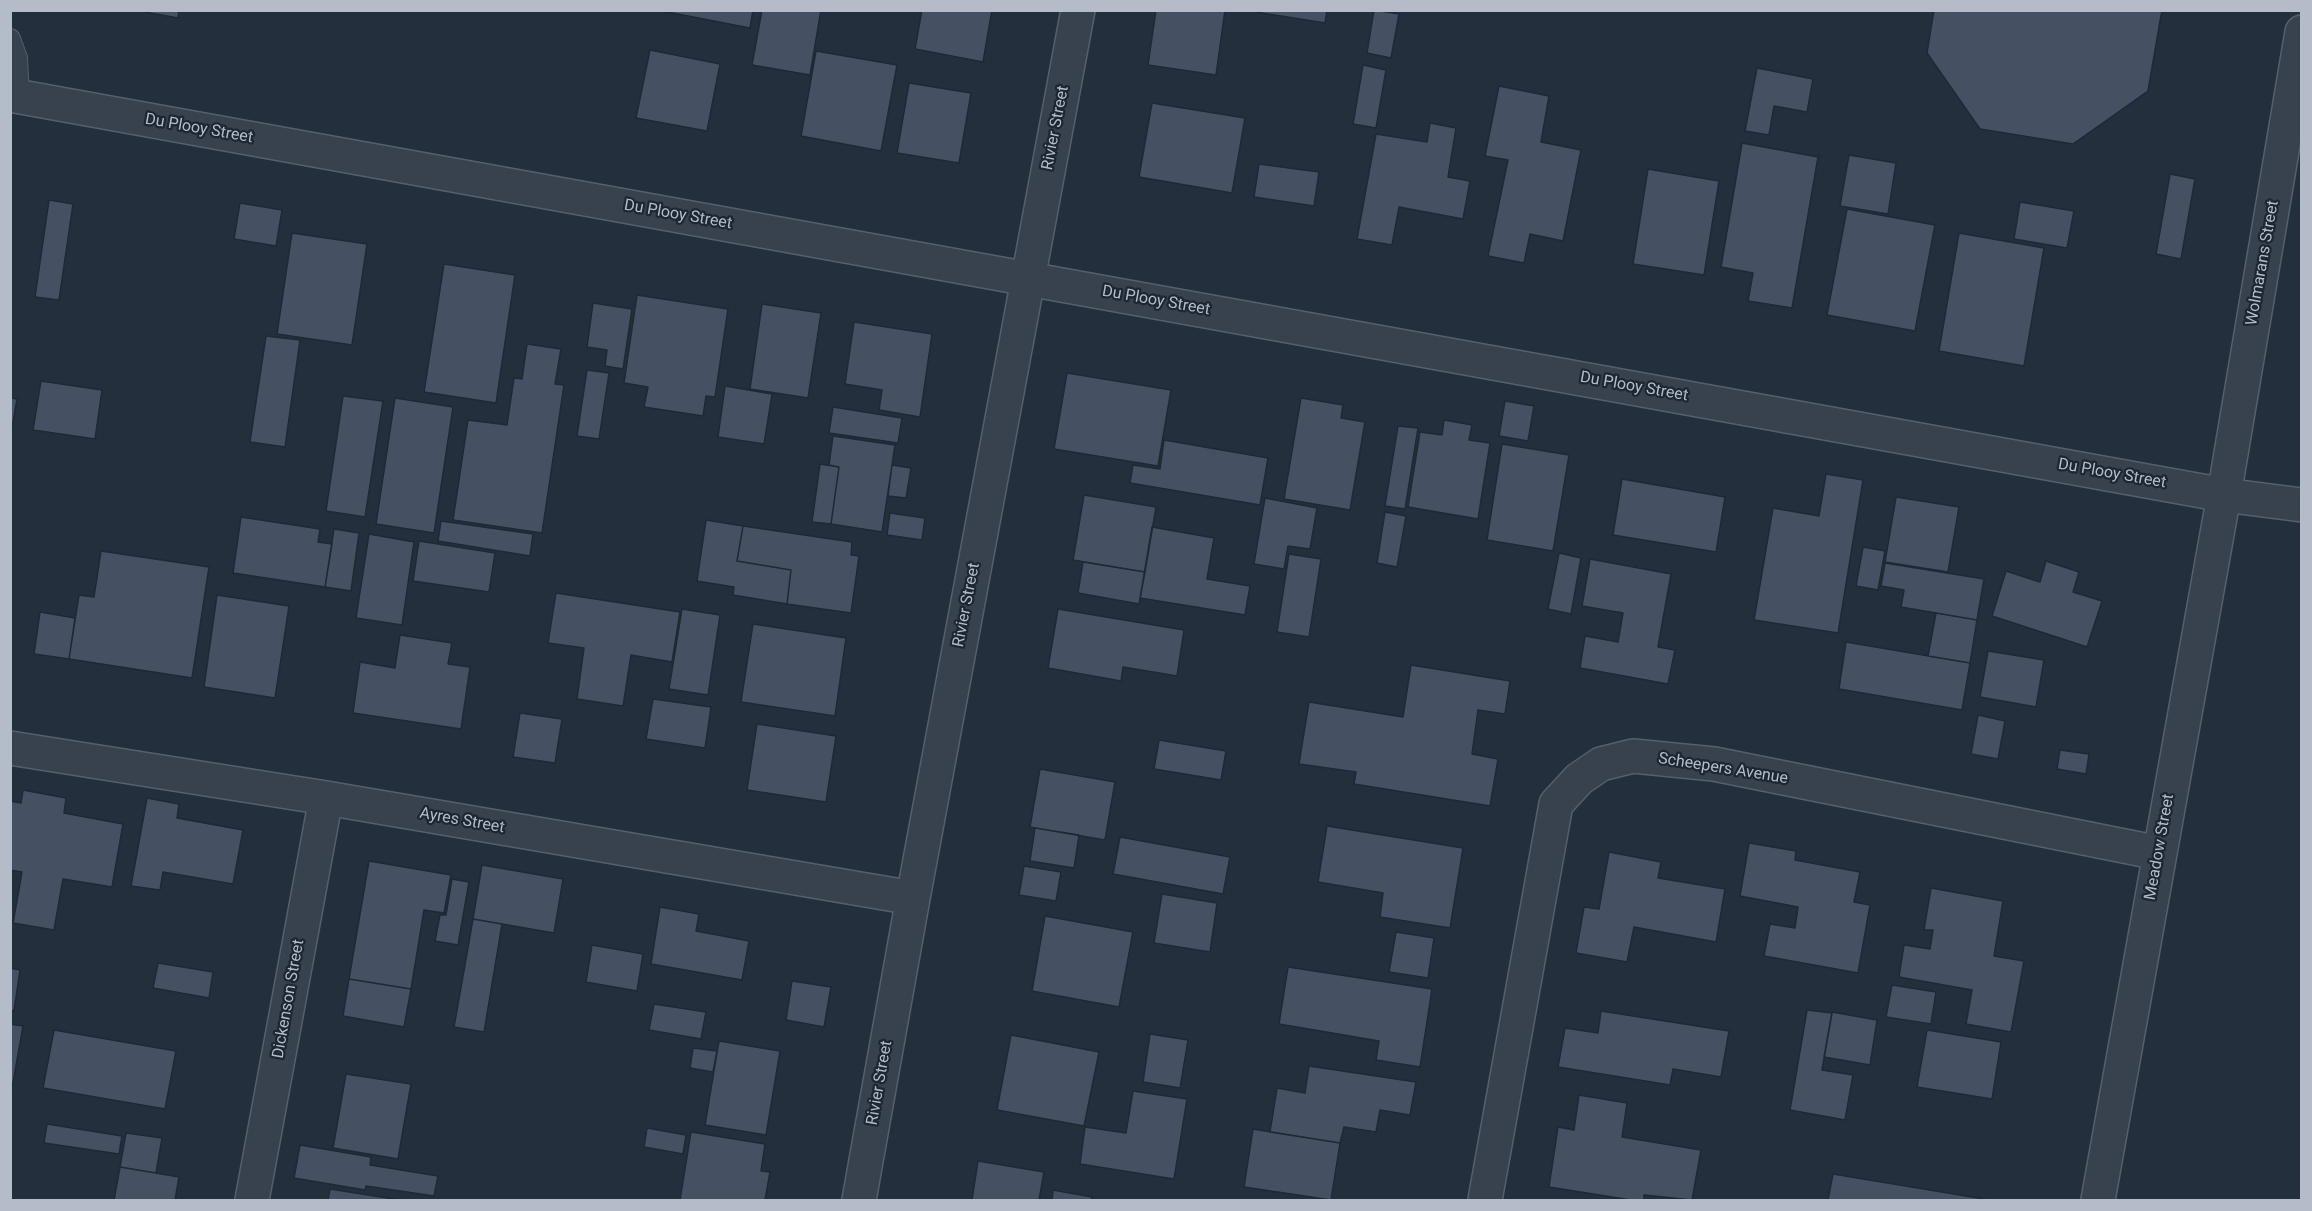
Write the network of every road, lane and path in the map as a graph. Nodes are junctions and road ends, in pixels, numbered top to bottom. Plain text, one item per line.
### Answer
1 (1078, 10) edge
2 (2301, 32) edge
3 (10, 39) edge
4 (15, 96) edge
5 (1029, 278) junction
6 (2224, 495) junction
7 (2301, 505) edge
8 (10, 748) edge
9 (326, 798) junction
10 (2159, 853) junction
11 (913, 898) junction
12 (252, 1200) edge
13 (859, 1200) edge
14 (1485, 1200) edge
15 (2098, 1200) edge

1 - 5 street, Rivier Street
2 - 6 street, Wolmarans Street
3 - 4 lane
4 - 5 street, Du Plooy Street
5 - 6 street, Du Plooy Street
5 - 11 street, Rivier Street
6 - 7 street, Du Plooy Street
6 - 10 street, Meadow Street
8 - 9 street, Ayres Street
9 - 11 street, Ayres Street
9 - 12 street, Dickenson Street
10 - 14 street, Scheepers Avenue
10 - 15 street, Meadow Street
11 - 13 street, Rivier Street

